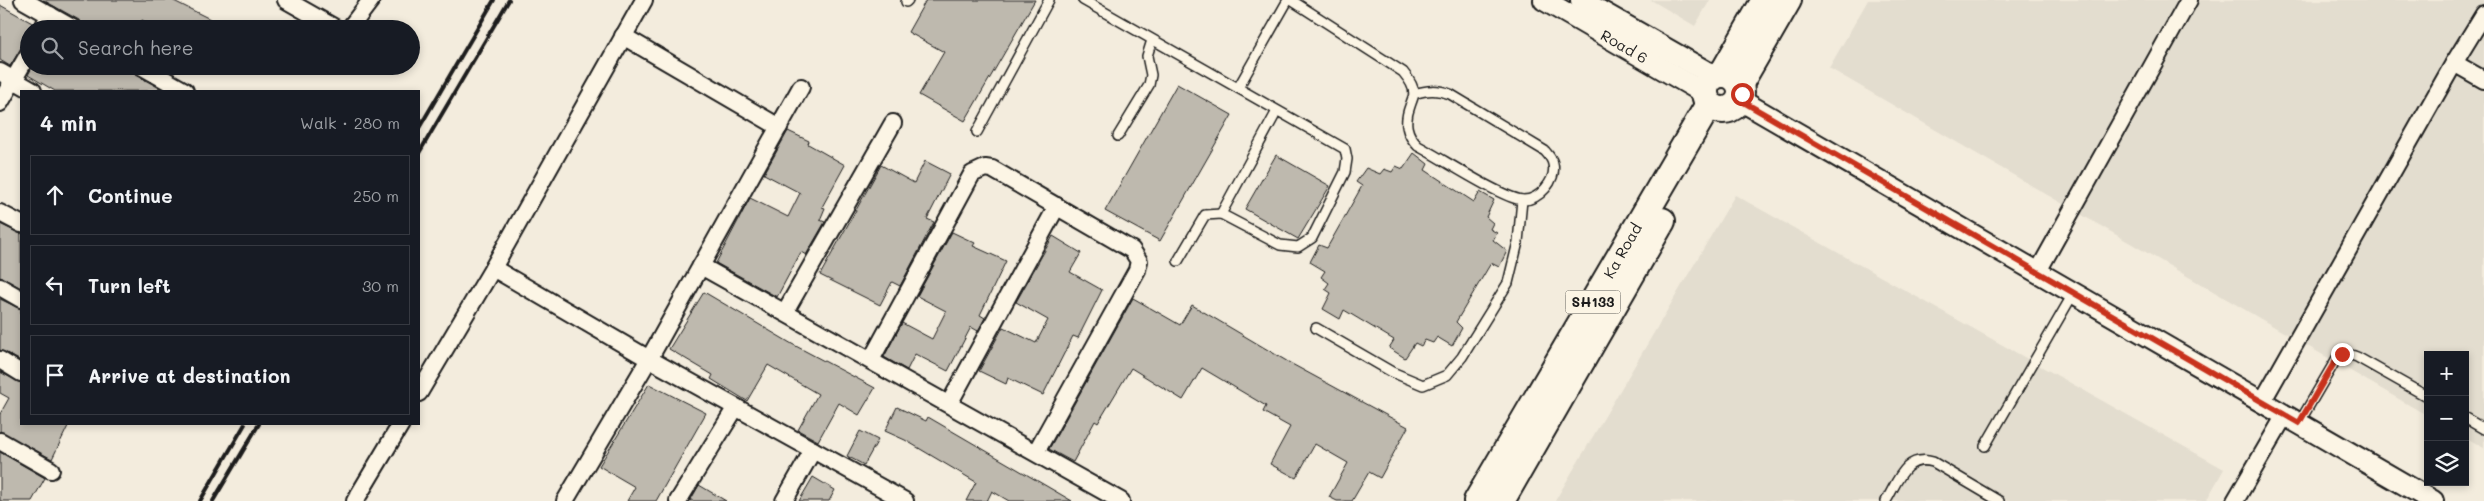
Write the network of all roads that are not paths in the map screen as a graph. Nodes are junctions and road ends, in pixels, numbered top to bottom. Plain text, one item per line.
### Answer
1 (23, 0) edge
2 (286, 0) edge
3 (372, 0) edge
4 (644, 0) edge
5 (1049, 0) edge
6 (1083, 0) edge
7 (1290, 0) edge
8 (1544, 0) edge
9 (1581, 0) edge
10 (1765, 0) edge
11 (1788, 0) edge
12 (2189, 0) edge
13 (2484, 14) edge
14 (44, 20) edge
15 (320, 20) edge
16 (356, 20) edge
17 (623, 36) junction
18 (1152, 40) junction
19 (20, 62) edge
20 (2454, 63) junction
21 (157, 75) edge
22 (6, 76) edge
23 (2484, 80) edge
24 (801, 87) dead end
25 (1238, 88) junction
26 (31, 90) edge
27 (183, 90) edge
28 (1722, 91) junction
29 (1414, 94) junction
30 (0, 103) edge
31 (1277, 110) junction
32 (893, 123) dead end
33 (778, 127) junction
34 (977, 132) dead end
35 (1118, 136) dead end
36 (1522, 200) junction
37 (1057, 206) junction
38 (0, 213) edge
39 (1221, 214) junction
40 (20, 223) edge
41 (1178, 261) dead end
42 (701, 266) junction
43 (493, 268) junction
44 (2037, 273) junction
45 (0, 287) edge
46 (2074, 294) junction
47 (20, 298) edge
48 (785, 312) junction
49 (1316, 328) dead end
50 (649, 359) junction
51 (0, 360) edge
52 (871, 360) junction
53 (20, 372) edge
54 (420, 391) edge
55 (2426, 396) edge
56 (2262, 402) junction
57 (950, 404) junction
58 (736, 407) junction
59 (2292, 419) junction
60 (2469, 420) edge
61 (400, 425) edge
62 (2484, 429) edge
63 (0, 441) edge
64 (1984, 446) dead end
65 (813, 450) junction
66 (1036, 452) junction
67 (51, 470) dead end
68 (888, 497) edge
69 (355, 501) edge
70 (565, 501) edge
71 (678, 501) edge
72 (784, 501) edge
73 (905, 501) edge
74 (1121, 501) edge
75 (1477, 501) edge
76 (1501, 501) edge
77 (1886, 501) edge
78 (1999, 501) edge
79 (2235, 501) edge
80 (2433, 501) edge

1 - 14 street
2 - 15 street
3 - 16 street
4 - 17 street
5 - 34 lane
6 - 18 lane
7 - 25 lane
7 - 29 lane
8 - 28 street, Road 6
9 - 28 street, Road 6
10 - 28 main road, Ka Road / SH133
11 - 28 main road, Ka Road / SH133
12 - 44 street
13 - 20 street
17 - 33 street
17 - 43 street
18 - 25 lane
18 - 35 lane
19 - 22 street
20 - 23 street
20 - 56 street
21 - 27 street
22 - 26 street
22 - 30 street
24 - 33 street
25 - 31 lane
28 - 44 street
28 - 75 main road, Ka Road / SH133
28 - 76 main road, Ka Road / SH133
29 - 36 lane
29 - 36 lane
31 - 39 lane
31 - 39 lane
32 - 48 street
33 - 42 street
36 - 49 lane
37 - 52 street
37 - 57 street
37 - 66 street
38 - 40 street
39 - 41 lane
42 - 48 street
42 - 50 street
43 - 50 street
43 - 54 street
44 - 46 street
45 - 47 street
46 - 56 street
46 - 64 lane
48 - 52 street
50 - 58 street
50 - 70 street
51 - 53 street
52 - 57 street
55 - 59 lane
56 - 59 street
57 - 66 street
58 - 65 street
58 - 71 street
59 - 79 street
59 - 80 street
60 - 62 lane
61 - 69 street
63 - 67 street
65 - 68 street
65 - 72 street
66 - 74 street
68 - 73 street
77 - 78 lane

